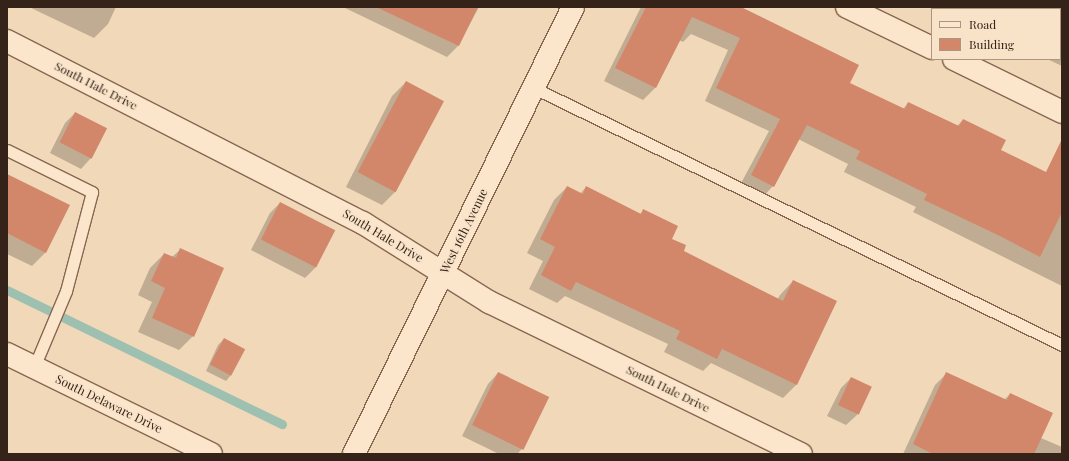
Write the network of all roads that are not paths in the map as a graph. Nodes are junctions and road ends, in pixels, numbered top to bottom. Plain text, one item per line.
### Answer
1 (573, 7) edge
2 (847, 7) edge
3 (7, 41) edge
4 (931, 48) edge
5 (956, 60) edge
6 (534, 88) junction
7 (1062, 112) edge
8 (7, 150) edge
9 (443, 273) junction
10 (1062, 345) edge
11 (7, 354) edge
12 (34, 367) junction
13 (211, 454) edge
14 (354, 454) edge
15 (801, 454) edge

1 - 6 street, West 16th Avenue
2 - 4 street
3 - 9 street, South Hale Drive
5 - 7 street
6 - 9 street, West 16th Avenue
6 - 10 lane
8 - 12 lane
9 - 14 street, West 16th Avenue
9 - 15 street, South Hale Drive
11 - 12 street, South Delaware Drive
12 - 13 street, South Delaware Drive

